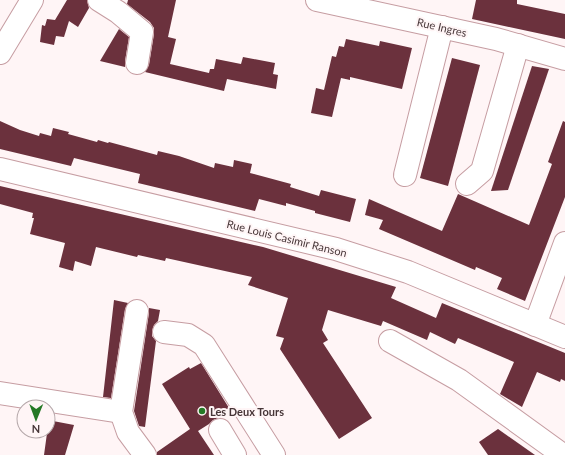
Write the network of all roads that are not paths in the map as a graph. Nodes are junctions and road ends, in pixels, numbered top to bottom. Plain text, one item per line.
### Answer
1 (32, 0) edge
2 (99, 0) edge
3 (317, 0) edge
4 (442, 27) junction
5 (518, 46) junction
6 (0, 53) edge
7 (565, 59) edge
8 (137, 63) dead end
9 (0, 169) edge
10 (405, 175) dead end
11 (467, 184) dead end
12 (565, 243) edge
13 (137, 311) dead end
14 (535, 324) junction
15 (164, 332) dead end
16 (565, 338) edge
17 (390, 341) dead end
18 (0, 392) edge
19 (121, 412) junction
20 (220, 430) dead end
21 (145, 455) edge
22 (235, 455) edge
23 (274, 455) edge
24 (563, 455) edge

1 - 6 street
2 - 8 street
3 - 4 street, Rue Ingres
4 - 5 street, Rue Ingres
4 - 10 street
5 - 7 street, Rue Ingres
5 - 11 street
9 - 14 street, Rue Louis Casimir Ranson
12 - 14 street
13 - 19 street
14 - 16 street, Rue Louis Casimir Ranson
15 - 23 street
17 - 24 street
18 - 19 street
19 - 21 street
20 - 22 street

